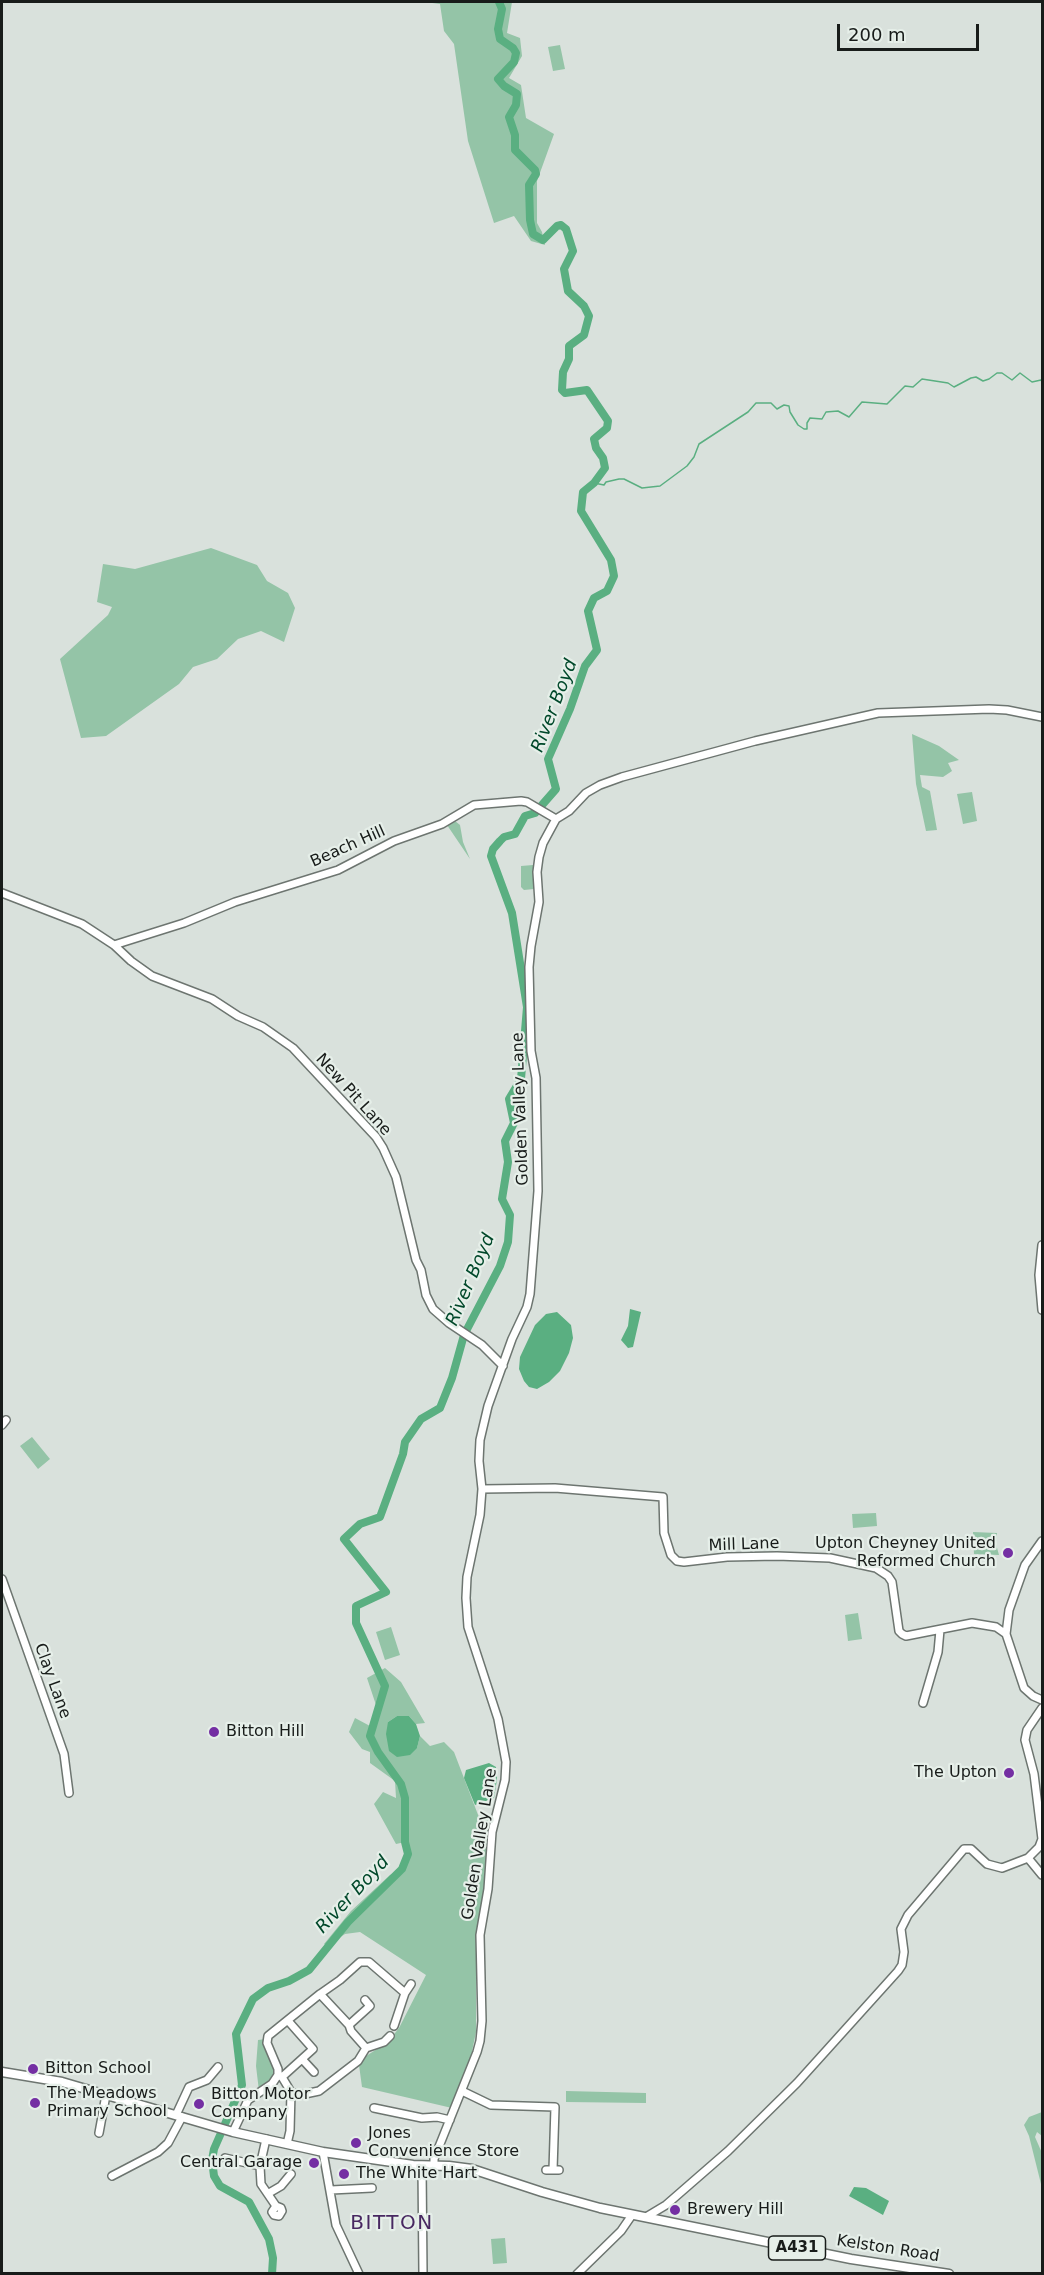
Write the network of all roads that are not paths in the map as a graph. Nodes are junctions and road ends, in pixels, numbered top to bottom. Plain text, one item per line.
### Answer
1 (1042, 717) edge
2 (556, 819) junction
3 (2, 893) edge
4 (114, 945) junction
5 (1042, 1245) edge
6 (1042, 1310) edge
7 (503, 1366) junction
8 (482, 1489) junction
9 (1042, 1541) edge
10 (2, 1579) edge
11 (940, 1630) junction
12 (1006, 1634) junction
13 (1042, 1700) edge
14 (923, 1703) dead end
15 (1042, 1708) edge
16 (69, 1793) dead end
17 (1028, 1858) junction
18 (1042, 1875) edge
19 (411, 1984) dead end
20 (405, 1993) junction
21 (320, 1994) junction
22 (365, 2000) dead end
23 (290, 2023) dead end
24 (349, 2025) junction
25 (394, 2026) dead end
26 (390, 2036) dead end
27 (366, 2048) junction
28 (302, 2059) junction
29 (218, 2067) dead end
30 (2, 2072) edge
31 (314, 2072) dead end
32 (280, 2076) junction
33 (462, 2091) junction
34 (291, 2092) junction
35 (106, 2095) junction
36 (374, 2108) dead end
37 (179, 2116) junction
38 (450, 2120) junction
39 (231, 2131) junction
40 (99, 2133) dead end
41 (266, 2139) junction
42 (287, 2144) junction
43 (323, 2152) junction
44 (225, 2158) dead end
45 (260, 2166) junction
46 (422, 2166) junction
47 (434, 2166) junction
48 (553, 2170) dead end
49 (291, 2174) dead end
50 (112, 2176) dead end
51 (372, 2188) dead end
52 (331, 2190) junction
53 (268, 2193) junction
54 (276, 2206) dead end
55 (632, 2214) junction
56 (646, 2217) junction
57 (359, 2274) edge
58 (423, 2274) edge
59 (577, 2274) edge
60 (949, 2274) edge

1 - 2 street
2 - 4 street, Beach Hill
2 - 7 street, Golden Valley Lane
3 - 4 street, New Pit Lane
4 - 7 street, New Pit Lane
5 - 6 street
7 - 8 street, Golden Valley Lane
8 - 11 street, Mill Lane
8 - 33 street, Golden Valley Lane
9 - 12 street
10 - 16 street, Clay Lane
11 - 12 street, Mill Lane
11 - 14 street
12 - 13 street
15 - 17 street
17 - 18 street
17 - 56 street
19 - 20 street
20 - 21 street
20 - 25 street
21 - 24 street
21 - 32 street
22 - 24 street
23 - 28 street
24 - 27 street
26 - 27 street
27 - 34 street
28 - 31 street
28 - 32 street
29 - 37 street
30 - 35 main road, A431
32 - 34 street
32 - 39 street
33 - 38 street, Golden Valley Lane
33 - 48 street
34 - 42 street
35 - 37 main road, A431
35 - 40 street
36 - 38 street
37 - 39 main road, A431
37 - 50 street
38 - 47 street, Golden Valley Lane
39 - 41 main road, A431
41 - 42 main road, A431
41 - 45 street
42 - 43 main road, A431
43 - 46 main road, A431
43 - 52 street
44 - 45 street
45 - 53 street
46 - 47 main road, A431
46 - 58 street
47 - 55 main road, A431
49 - 53 street
51 - 52 street
52 - 57 street
53 - 54 street
55 - 56 main road, A431
55 - 59 street
56 - 60 main road, Kelston Road / A431

